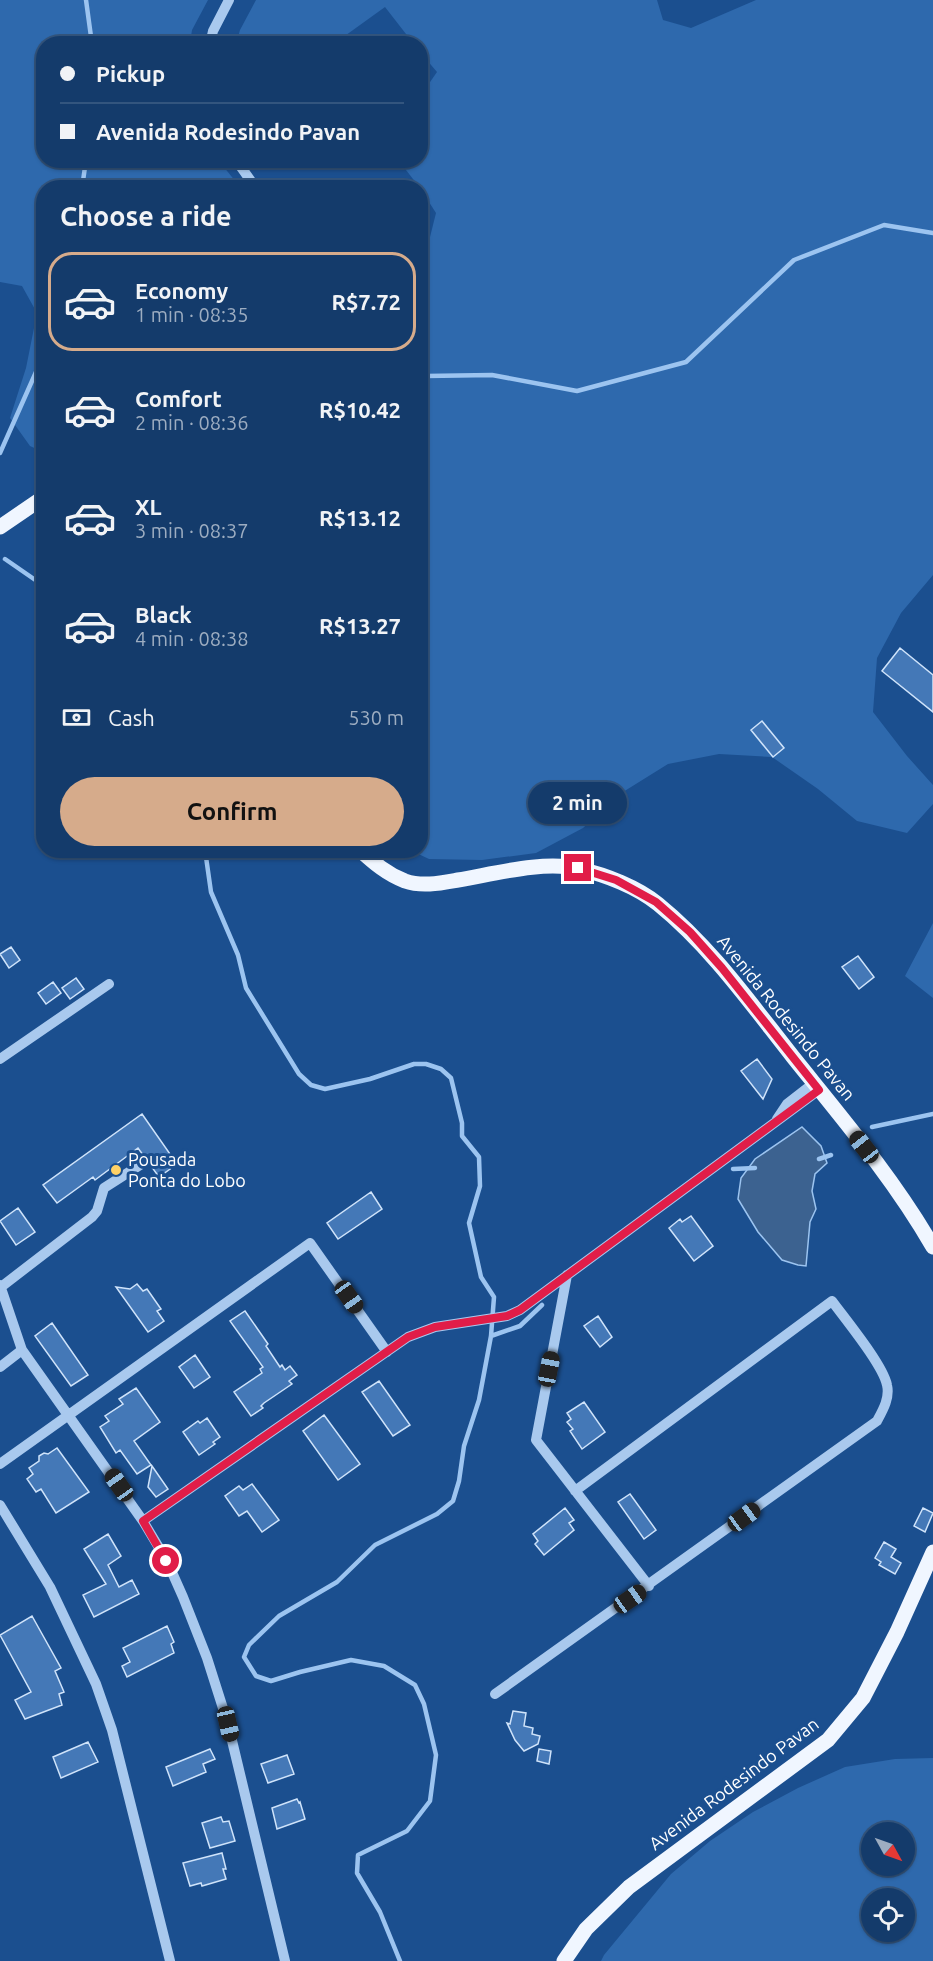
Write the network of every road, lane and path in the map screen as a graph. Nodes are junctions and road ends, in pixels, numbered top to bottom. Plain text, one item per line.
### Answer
1 (229, 0) edge
2 (212, 36) edge
3 (36, 502) edge
4 (0, 527) edge
5 (369, 858) edge
6 (109, 984) dead end
7 (0, 1059) edge
8 (816, 1086) junction
9 (140, 1165) dead end
10 (933, 1247) edge
11 (567, 1275) junction
12 (0, 1286) edge
13 (22, 1350) junction
14 (387, 1352) junction
15 (0, 1367) edge
16 (69, 1415) junction
17 (0, 1464) edge
18 (575, 1491) junction
19 (0, 1505) edge
20 (143, 1521) junction
21 (933, 1552) edge
22 (649, 1586) junction
23 (495, 1694) dead end
24 (170, 1961) edge
25 (285, 1961) edge
26 (564, 1961) edge

1 - 2 street
3 - 4 main road
5 - 8 main road, Avenida Rodesindo Pavan
6 - 7 street
8 - 10 main road, Avenida Rodesindo Pavan
8 - 11 street
9 - 12 street
11 - 14 street
11 - 18 street
12 - 13 street
13 - 15 street
13 - 16 street
14 - 16 street
14 - 20 street
16 - 17 street
16 - 20 street
18 - 22 street
18 - 22 street
19 - 24 street
20 - 25 street
21 - 26 main road, Avenida Rodesindo Pavan
22 - 23 street

